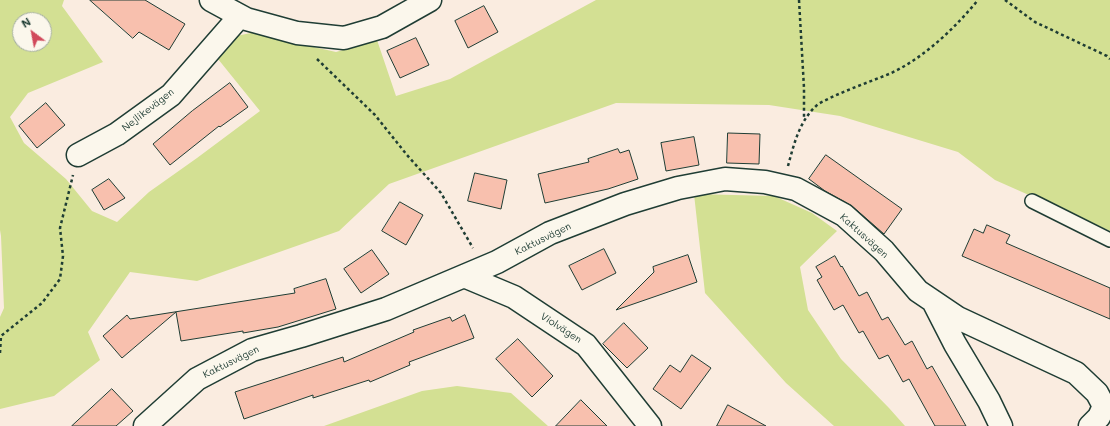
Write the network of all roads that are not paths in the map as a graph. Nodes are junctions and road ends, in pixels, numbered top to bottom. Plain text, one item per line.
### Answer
1 (211, 0) edge
2 (430, 0) edge
3 (240, 16) junction
4 (78, 155) road end
5 (1032, 201) dead end
6 (1110, 240) edge
7 (464, 276) junction
8 (934, 302) junction
9 (1104, 400) edge
10 (145, 426) edge
11 (650, 426) edge
12 (1001, 426) edge
13 (1090, 426) edge

1 - 3 street
2 - 3 street
3 - 4 street, Nejlikevägen
5 - 6 lane
7 - 8 street, Kaktusvägen
7 - 10 street, Kaktusvägen
7 - 11 street, Violvägen
8 - 9 street, Kaktusvägen
8 - 12 street
9 - 13 street

